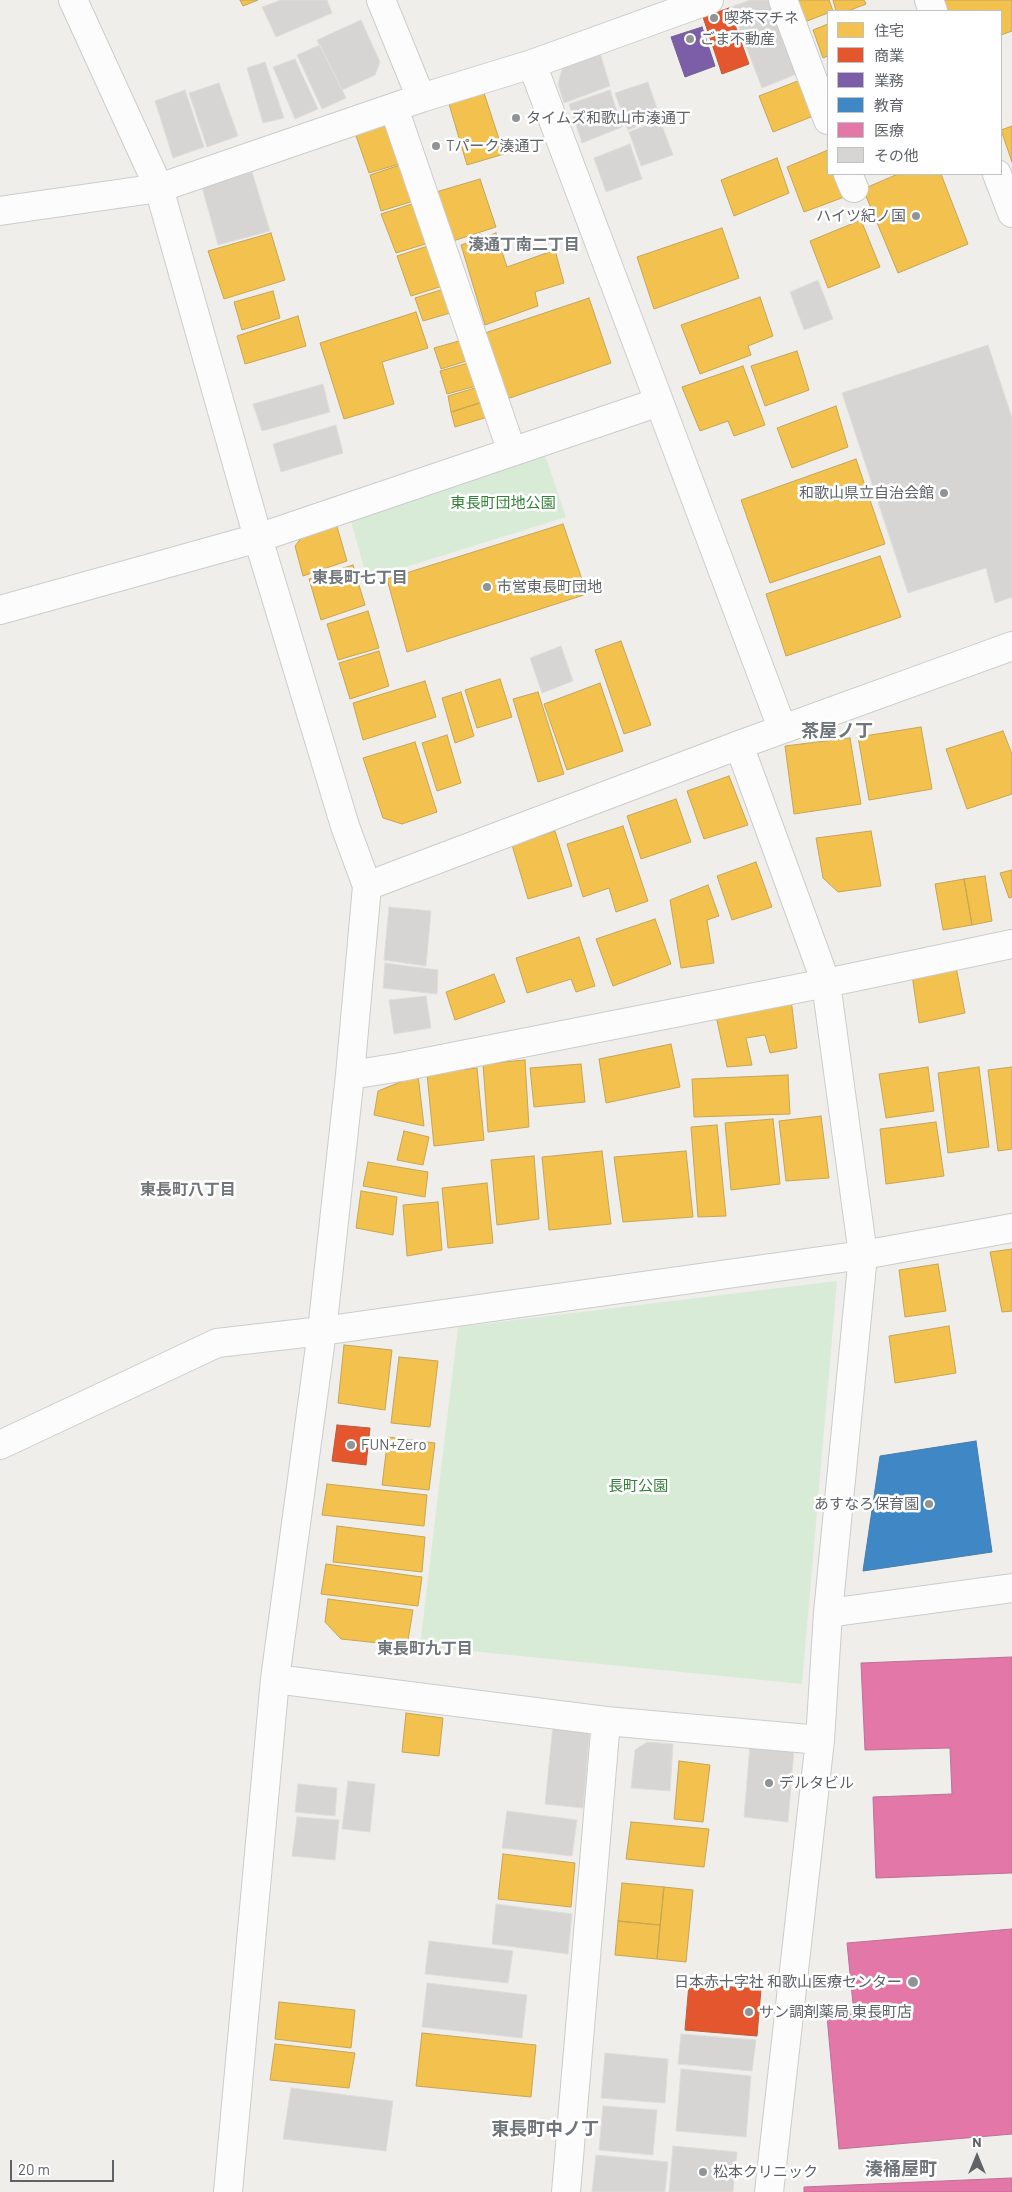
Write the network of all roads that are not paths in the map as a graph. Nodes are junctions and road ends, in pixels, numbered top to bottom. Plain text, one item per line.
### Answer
1 (73, 0) edge
2 (381, 0) edge
3 (709, 0) edge
4 (783, 0) edge
5 (532, 64) junction
6 (421, 98) junction
7 (394, 108) junction
8 (827, 117) edge
9 (996, 175) edge
10 (159, 188) junction
11 (0, 211) edge
12 (1012, 214) edge
13 (660, 402) junction
14 (512, 452) junction
15 (258, 538) junction
16 (0, 610) edge
17 (1012, 646) edge
18 (782, 728) junction
19 (739, 744) junction
20 (367, 886) junction
21 (1012, 944) edge
22 (826, 983) junction
23 (350, 1075) junction
24 (1012, 1228) edge
25 (863, 1255) junction
26 (322, 1331) junction
27 (0, 1445) edge
28 (1012, 1588) edge
29 (828, 1613) junction
30 (275, 1679) junction
31 (606, 1720) junction
32 (820, 1740) junction
33 (228, 2192) edge
34 (566, 2192) edge
35 (770, 2192) edge

1 - 10 street
2 - 6 street
3 - 5 street
4 - 8 street
5 - 6 street
5 - 13 street
6 - 7 street
7 - 10 street
7 - 14 street
9 - 12 street
10 - 11 street
10 - 15 street
13 - 14 street
13 - 18 street
14 - 15 street
15 - 16 street
15 - 20 street
17 - 18 street
18 - 19 street
19 - 20 street
19 - 22 street
20 - 23 street
21 - 22 street
22 - 23 street
22 - 25 street
23 - 26 street
24 - 25 street
25 - 26 street
25 - 29 street
26 - 27 street
26 - 30 street
28 - 29 street
29 - 32 street
30 - 31 street
30 - 33 street
31 - 32 street
31 - 34 street
32 - 35 street

